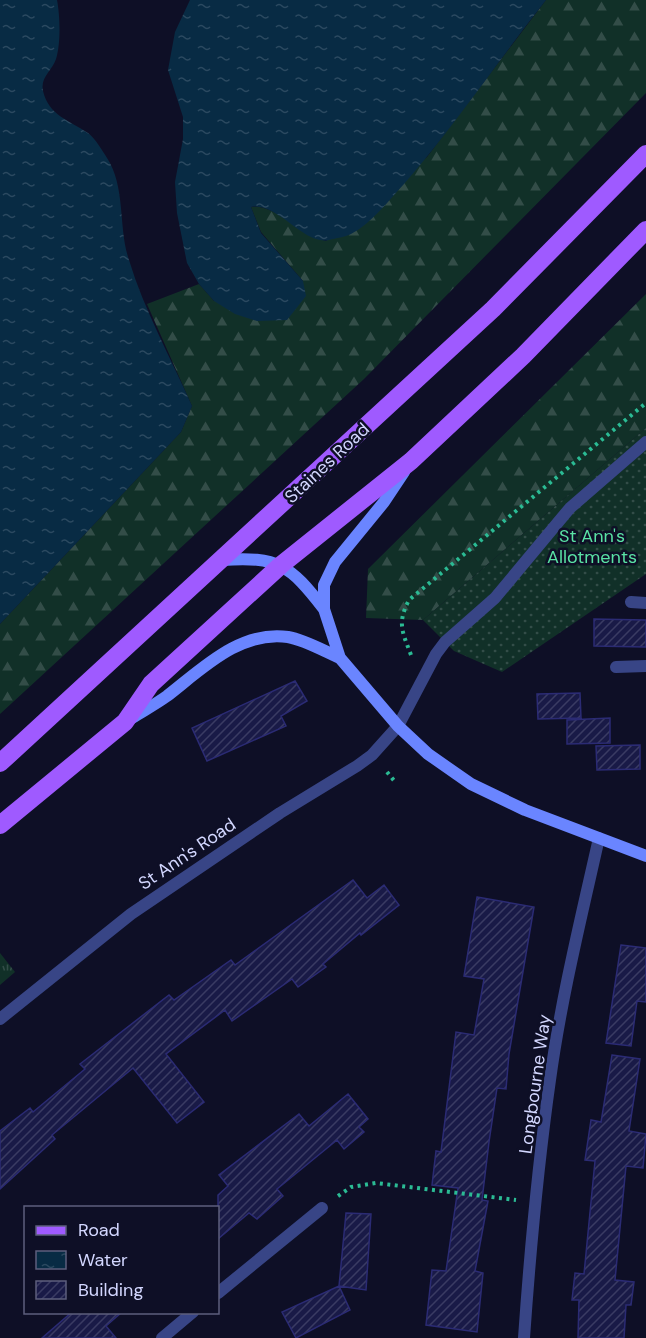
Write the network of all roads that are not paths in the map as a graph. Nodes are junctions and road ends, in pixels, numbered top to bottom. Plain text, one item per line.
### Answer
1 (646, 154) edge
2 (646, 230) edge
3 (646, 442) edge
4 (411, 461) junction
5 (222, 560) junction
6 (281, 565) junction
7 (631, 602) dead end
8 (646, 603) edge
9 (324, 609) junction
10 (340, 658) junction
11 (646, 666) edge
12 (616, 667) dead end
13 (124, 722) junction
14 (398, 726) junction
15 (0, 763) edge
16 (0, 825) edge
17 (599, 838) junction
18 (646, 856) edge
19 (0, 1019) edge
20 (322, 1208) road end
21 (219, 1292) edge
22 (191, 1314) edge
23 (162, 1338) edge
24 (524, 1338) edge

1 - 5 main road, Staines Road
2 - 4 main road
3 - 14 street, St Ann's Road
4 - 6 main road
4 - 9 main road
5 - 6 main road
5 - 15 main road, Staines Road
6 - 9 main road
6 - 13 main road
7 - 8 street
9 - 10 main road
10 - 13 main road
10 - 14 main road
11 - 12 street
13 - 16 main road
14 - 17 main road
14 - 19 street, St Ann's Road
17 - 18 main road
17 - 24 street, Longbourne Way
20 - 21 street
22 - 23 street

